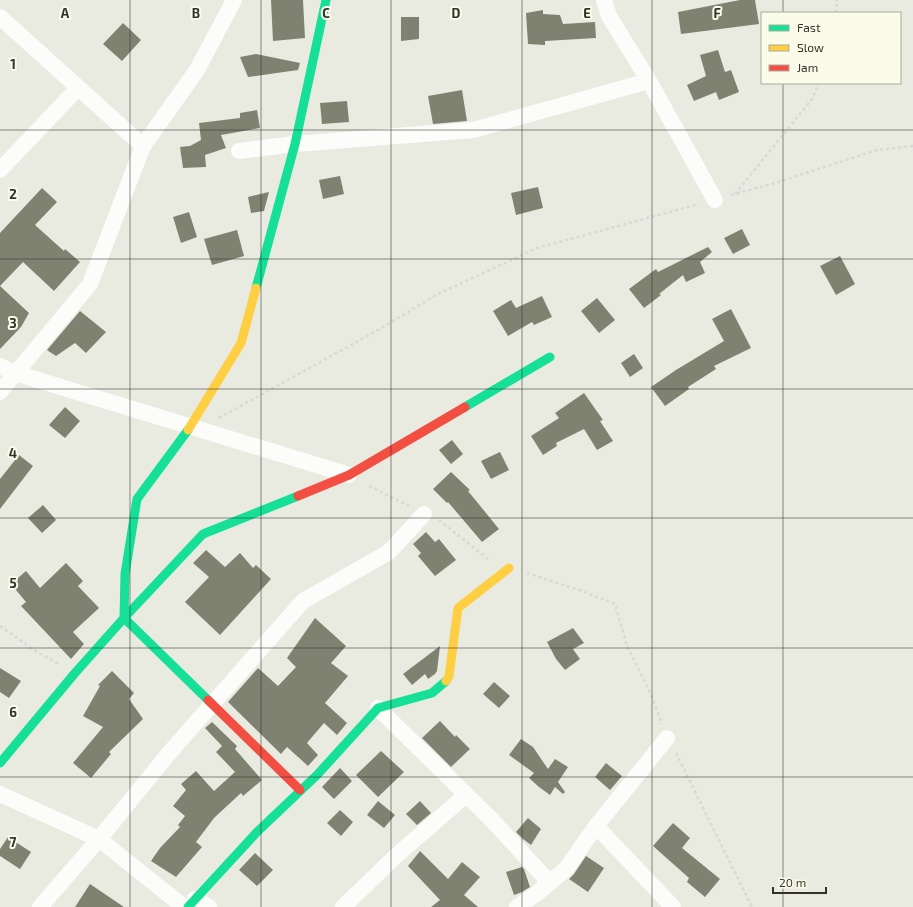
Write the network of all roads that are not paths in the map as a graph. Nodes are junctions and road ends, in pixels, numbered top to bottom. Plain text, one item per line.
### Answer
1 (234, 0) edge
2 (326, 0) edge
3 (604, 0) edge
4 (0, 17) edge
5 (649, 81) junction
6 (78, 88) junction
7 (295, 144) junction
8 (142, 146) junction
9 (239, 150) dead end
10 (0, 170) edge
11 (716, 200) road end
12 (550, 356) dead end
13 (0, 366) edge
14 (15, 373) junction
15 (0, 392) edge
16 (190, 427) junction
17 (349, 475) junction
18 (424, 514) road end
19 (509, 568) road end
20 (124, 618) junction
21 (212, 704) junction
22 (378, 708) junction
23 (667, 738) road end
24 (0, 763) edge
25 (300, 790) junction
26 (0, 794) edge
27 (466, 795) junction
28 (596, 826) junction
29 (99, 839) junction
30 (550, 883) junction
31 (194, 905) edge
32 (40, 907) edge
33 (343, 907) edge
34 (517, 907) edge
35 (673, 907) edge

1 - 8 street
2 - 7 street
3 - 5 street
4 - 6 street
5 - 7 street
5 - 11 street
6 - 8 street
6 - 10 street
7 - 9 street
7 - 16 street
8 - 14 street
12 - 17 street
13 - 14 street
14 - 15 street
14 - 16 street
16 - 17 street
16 - 20 street
17 - 20 street
18 - 21 street
19 - 22 street
20 - 21 street
20 - 24 street
21 - 25 street
21 - 29 street
22 - 25 street
22 - 27 street
23 - 28 street
25 - 31 street
26 - 29 street
27 - 30 street
27 - 33 street
28 - 30 street
28 - 35 street
29 - 31 street
29 - 32 street
30 - 34 street

